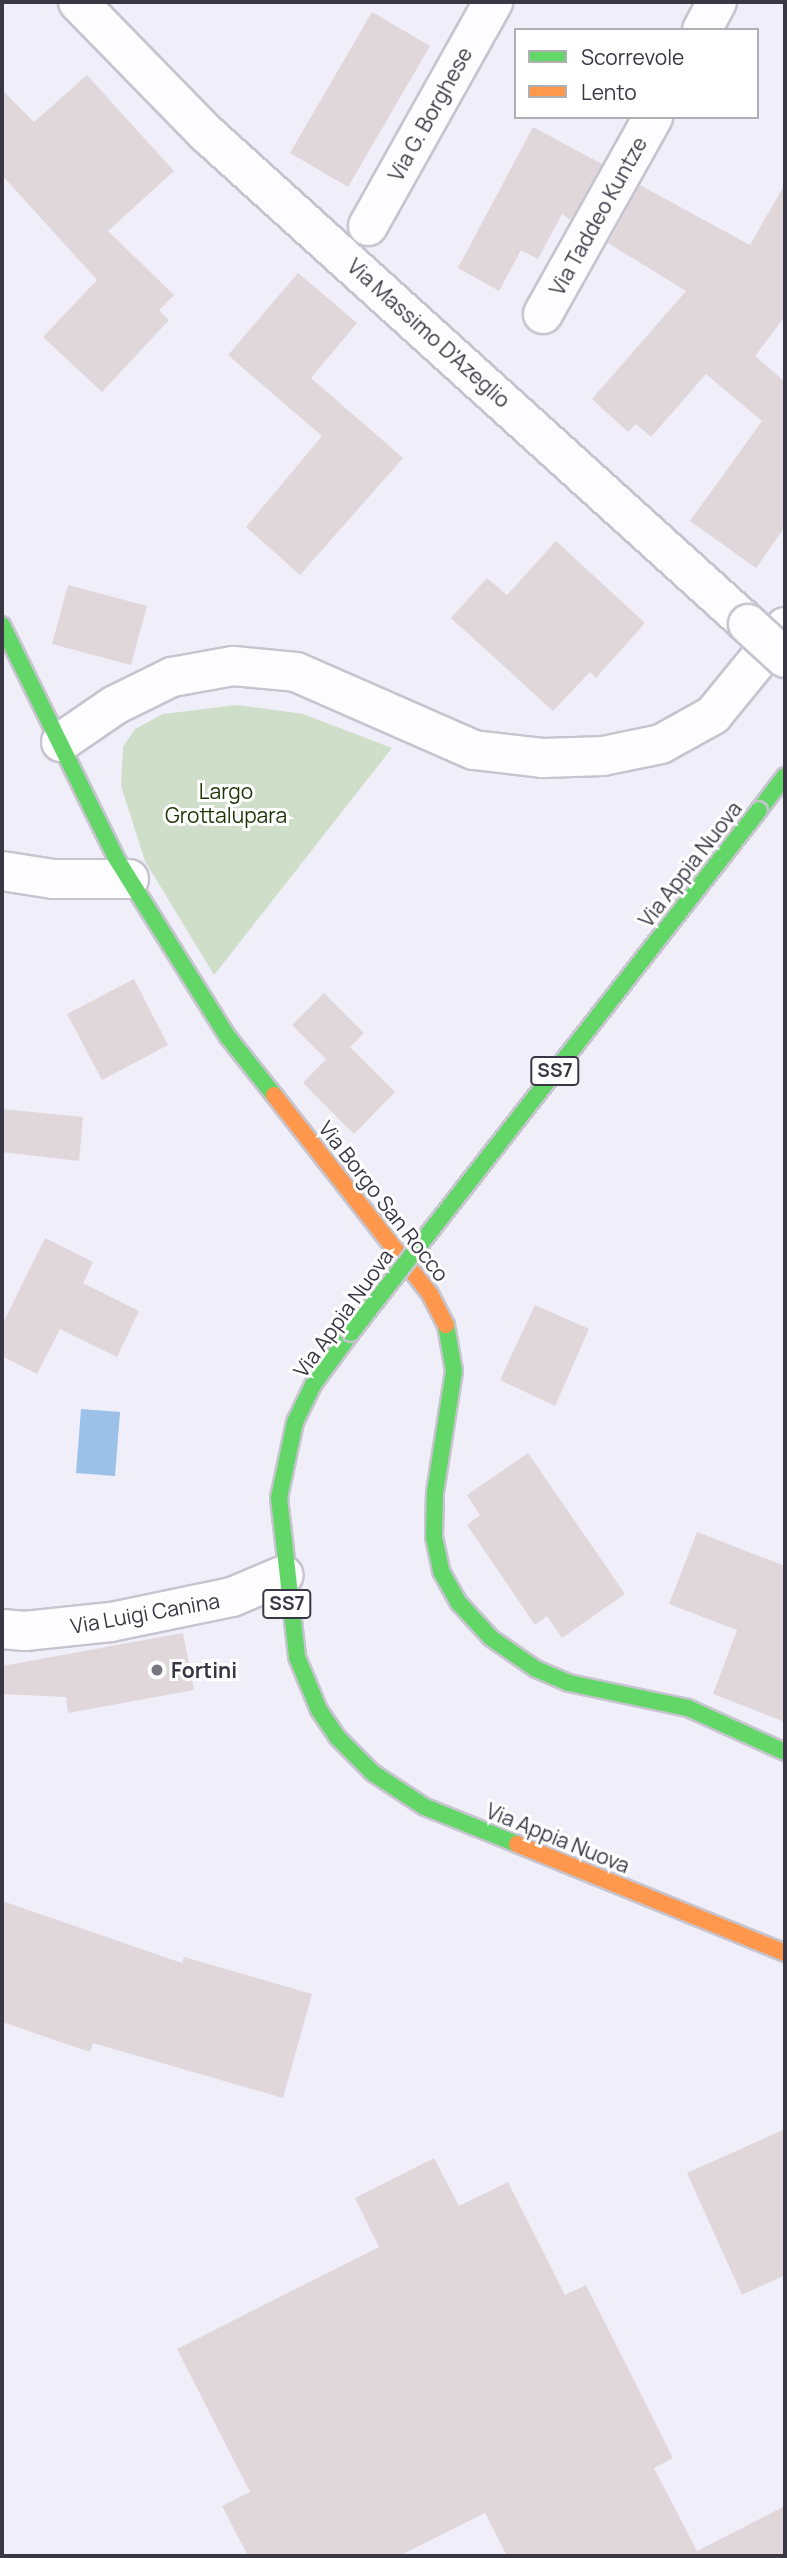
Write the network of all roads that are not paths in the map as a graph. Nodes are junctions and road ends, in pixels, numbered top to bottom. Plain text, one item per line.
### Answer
1 (78, 2) edge
2 (492, 2) edge
3 (717, 2) edge
4 (703, 28) edge
5 (652, 119) edge
6 (368, 226) dead end
7 (543, 314) dead end
8 (2, 625) edge
9 (785, 627) edge
10 (785, 658) edge
11 (61, 743) junction
12 (785, 776) edge
13 (2, 871) edge
14 (129, 879) junction
15 (284, 1575) junction
16 (2, 1629) edge
17 (785, 1752) edge
18 (785, 1953) edge

1 - 10 street, Via Massimo D'Azeglio, bridge
2 - 6 street, Via G. Borghese
3 - 4 street
5 - 7 street, Via Taddeo Kuntze
8 - 11 main road
9 - 11 street
11 - 14 main road
12 - 15 main road, Via Appia Nuova / SS7, bridge
13 - 14 street
14 - 17 main road, Via Borgo San Rocco
15 - 16 street, Via Luigi Canina
15 - 18 main road, Via Appia Nuova / SS7

